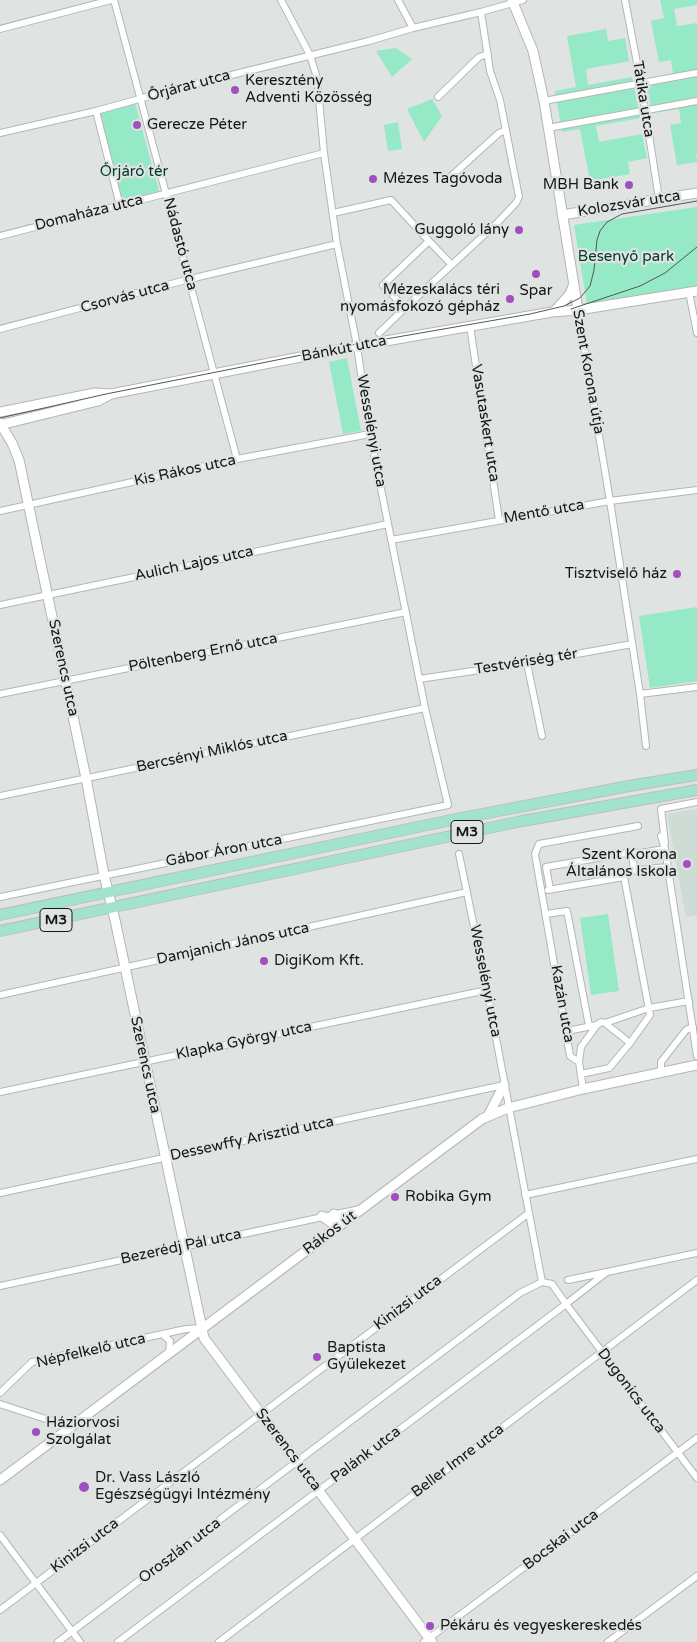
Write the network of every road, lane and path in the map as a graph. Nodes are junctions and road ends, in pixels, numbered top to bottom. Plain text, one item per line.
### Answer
1 (112, 0) edge
2 (280, 0) edge
3 (398, 0) edge
4 (522, 0) edge
5 (625, 0) edge
6 (512, 1) edge
7 (481, 12) junction
8 (413, 28) junction
9 (0, 30) edge
10 (488, 54) junction
11 (310, 55) junction
12 (697, 73) edge
13 (641, 84) junction
14 (438, 97) dead end
15 (140, 98) junction
16 (544, 100) junction
17 (697, 101) edge
18 (645, 109) junction
19 (96, 111) junction
20 (548, 128) junction
21 (506, 130) junction
22 (0, 133) edge
23 (324, 153) junction
24 (447, 180) dead end
25 (697, 193) edge
26 (166, 194) junction
27 (659, 199) junction
28 (120, 206) junction
29 (333, 213) junction
30 (562, 215) junction
31 (0, 236) edge
32 (429, 241) junction
33 (337, 244) junction
34 (452, 264) junction
35 (190, 279) junction
36 (573, 286) junction
37 (693, 292) edge
38 (405, 308) junction
39 (578, 310) junction
40 (554, 312) junction
41 (470, 326) junction
42 (0, 329) edge
43 (378, 333) dead end
44 (697, 334) edge
45 (357, 346) junction
46 (214, 375) junction
47 (111, 394) junction
48 (0, 412) edge
49 (0, 424) edge
50 (370, 434) junction
51 (237, 460) junction
52 (697, 490) edge
53 (610, 501) junction
54 (28, 505) junction
55 (0, 511) edge
56 (499, 520) junction
57 (388, 524) junction
58 (391, 540) junction
59 (47, 595) junction
60 (0, 605) edge
61 (406, 612) junction
62 (632, 644) junction
63 (527, 663) junction
64 (419, 679) junction
65 (65, 680) junction
66 (697, 687) edge
67 (0, 694) edge
68 (640, 694) junction
69 (425, 708) junction
70 (542, 736) dead end
71 (646, 746) dead end
72 (697, 775) edge
73 (86, 778) junction
74 (697, 790) edge
75 (0, 796) edge
76 (697, 802) edge
77 (448, 805) joint
78 (638, 826) dead end
79 (665, 849) junction
80 (632, 852) junction
81 (459, 854) dead end
82 (668, 867) junction
83 (634, 870) junction
84 (104, 875) junction
85 (624, 877) junction
86 (550, 889) junction
87 (542, 891) junction
88 (108, 892) junction
89 (467, 892) junction
90 (0, 897) edge
91 (112, 908) junction
92 (546, 914) junction
93 (0, 915) edge
94 (0, 931) edge
95 (125, 968) junction
96 (487, 990) junction
97 (0, 995) edge
98 (689, 1001) junction
99 (649, 1008) junction
100 (605, 1023) junction
101 (597, 1025) junction
102 (589, 1026) junction
103 (693, 1027) junction
104 (567, 1031) junction
105 (630, 1043) junction
106 (697, 1056) edge
107 (144, 1062) junction
108 (579, 1062) junction
109 (697, 1065) edge
110 (661, 1073) junction
111 (581, 1074) junction
112 (504, 1085) junction
113 (583, 1089) junction
114 (0, 1092) edge
115 (508, 1108) junction
116 (488, 1116) junction
117 (165, 1158) junction
118 (697, 1160) edge
119 (0, 1193) edge
120 (526, 1194) junction
121 (362, 1208) junction
122 (529, 1213) junction
123 (334, 1214) junction
124 (323, 1217) junction
125 (339, 1226) junction
126 (328, 1235) junction
127 (185, 1247) junction
128 (694, 1253) edge
129 (607, 1272) junction
130 (568, 1280) dead end
131 (697, 1280) edge
132 (542, 1282) junction
133 (0, 1286) edge
134 (566, 1304) junction
135 (202, 1328) junction
136 (162, 1334) junction
137 (602, 1351) junction
138 (169, 1353) junction
139 (0, 1393) edge
140 (0, 1404) edge
141 (260, 1413) junction
142 (67, 1430) junction
143 (697, 1438) edge
144 (678, 1452) junction
145 (297, 1462) junction
146 (697, 1478) edge
147 (0, 1480) edge
148 (318, 1490) junction
149 (0, 1535) edge
150 (354, 1539) junction
151 (697, 1576) edge
152 (36, 1583) junction
153 (0, 1610) edge
154 (72, 1631) junction
155 (428, 1641) edge
156 (58, 1642) edge
157 (80, 1642) edge
158 (118, 1642) edge
159 (218, 1642) edge
160 (608, 1642) edge

1 - 9 street
1 - 15 street, Nádastó utca
2 - 11 street, Wesselényi utca
3 - 8 street
4 - 6 street, Őrjárat utca
5 - 13 street, Tátika utca
6 - 7 street, Őrjárat utca
6 - 16 street, Szent Korona útja
7 - 8 street, Őrjárat utca
7 - 10 street
8 - 11 street, Őrjárat utca
10 - 14 street
10 - 21 street
11 - 15 street, Őrjárat utca
11 - 23 street, Wesselényi utca
12 - 13 street
13 - 16 street
13 - 18 street, Tátika utca
15 - 19 street, Őrjárat utca
15 - 26 street, Nádastó utca
16 - 20 street, Szent Korona útja
17 - 18 street
18 - 20 street
18 - 27 street, Tátika utca
19 - 22 street, Őrjárat utca
19 - 28 street
20 - 30 street, Szent Korona útja
21 - 24 street
21 - 34 street
23 - 26 street, Domaháza utca
23 - 29 street, Wesselényi utca
25 - 27 street, Kolozsvár utca
26 - 28 street, Domaháza utca
26 - 35 street, Nádastó utca
27 - 30 street, Kolozsvár utca
28 - 31 street, Domaháza utca
29 - 32 street
29 - 33 street, Wesselényi utca
30 - 36 street, Szent Korona útja
32 - 34 street
32 - 38 street
33 - 35 street, Csorvás utca
33 - 45 street, Wesselényi utca
34 - 38 street
35 - 42 street, Csorvás utca
35 - 46 street, Nádastó utca
36 - 39 street, Szent Korona útja
36 - 40 street
37 - 39 street, Bánkút utca
37 - 44 street
38 - 43 street
39 - 40 street, Bánkút utca
39 - 53 street, Szent Korona útja
40 - 41 street, Bánkút utca
41 - 45 street, Bánkút utca
41 - 56 street, Vasutaskert utca
45 - 46 street, Bánkút utca
45 - 50 street, Wesselényi utca
46 - 47 street, Bánkút utca
46 - 51 street, Nádastó utca
47 - 48 street, Bánkút utca
47 - 49 street, Bánkút utca
49 - 54 street, Szerencs utca
50 - 51 street, Kis Rákos utca
50 - 57 street, Wesselényi utca
51 - 54 street, Kis Rákos utca
52 - 53 street, Mentő utca
53 - 56 street, Mentő utca
53 - 62 street, Szent Korona útja
54 - 55 street, Kis Rákos utca
54 - 59 street, Szerencs utca
56 - 58 street, Mentő utca
57 - 58 street, Wesselényi utca
57 - 59 street, Aulich Lajos utca
58 - 61 street, Wesselényi utca
59 - 60 street, Aulich Lajos utca
59 - 65 street, Szerencs utca
61 - 64 street, Wesselényi utca
61 - 65 street, Pöltenberg Ernő utca
62 - 63 street, Testvériség tér
62 - 68 street, Szent Korona útja
63 - 64 street, Testvériség tér
63 - 70 street
64 - 69 street, Wesselényi utca
65 - 67 street, Pöltenberg Ernő utca
65 - 73 street, Szerencs utca
66 - 68 street
68 - 71 street, Szent Korona útja
69 - 73 street, Bercsényi Miklós utca
69 - 77 street, Wesselényi utca
72 - 88 main road, M3
73 - 75 street, Bercsényi Miklós utca
73 - 84 street, Szerencs utca
74 - 91 main road, M3
76 - 79 street
77 - 84 street, Gábor Áron utca
78 - 87 street, Kazán utca
79 - 80 street
79 - 82 street
80 - 83 street
80 - 86 street
81 - 89 street, Wesselényi utca
82 - 83 street
82 - 98 street
83 - 85 street
84 - 88 street, Szerencs utca
84 - 90 street, Gábor Áron utca
85 - 86 street
85 - 99 street
86 - 87 street
87 - 92 street, Kazán utca
88 - 91 street, Szerencs utca
88 - 93 main road, M3
89 - 95 street, Damjanich János utca
89 - 96 street, Wesselényi utca
91 - 94 main road, M3
91 - 95 street, Szerencs utca
92 - 102 street, Kazán utca
92 - 104 street, Kazán utca
95 - 97 street, Damjanich János utca
95 - 107 street, Szerencs utca
96 - 107 street, Klapka György utca
96 - 112 street, Wesselényi utca
98 - 99 street
98 - 103 street
99 - 100 street
99 - 105 street
100 - 101 street
100 - 105 street
101 - 102 street
101 - 108 street
102 - 104 street
103 - 106 street
103 - 110 street
104 - 108 street, Kazán utca
105 - 111 street
107 - 114 street, Klapka György utca
107 - 117 street, Szerencs utca
108 - 111 street, Kazán utca
109 - 110 street, Rákos út
110 - 113 street, Rákos út
111 - 113 street, Kazán utca
112 - 115 street, Wesselényi utca
112 - 116 street
112 - 117 street, Dessewffy Arisztid utca
113 - 115 street, Rákos út
115 - 116 street, Rákos út
115 - 120 street
116 - 121 street, Rákos út
117 - 119 street, Dessewffy Arisztid utca
117 - 127 street, Szerencs utca
118 - 120 street
120 - 122 street
121 - 123 street, Bezerédj Pál utca
121 - 125 street, Rákos út
122 - 132 street
122 - 141 street, Kinizsi utca
123 - 124 street, Bezerédj Pál utca
123 - 125 street
124 - 125 street
124 - 126 street
124 - 127 street, Bezerédj Pál utca
125 - 126 street, Rákos út
126 - 135 street, Rákos út
127 - 133 street, Bezerédj Pál utca
127 - 135 street, Szerencs utca
128 - 129 street
129 - 130 street
129 - 134 street, Palánk utca
131 - 137 street, Beller Imre utca
132 - 134 street, Dugonics utca
132 - 145 street, Oroszlán utca
134 - 137 street, Dugonics utca
134 - 148 street, Palánk utca
135 - 136 street, Népfelkelő utca
135 - 138 street, Rákos út
135 - 141 street, Szerencs utca
136 - 138 street, Népfelkelő utca
136 - 139 street, Népfelkelő utca
137 - 144 street, Dugonics utca
137 - 150 street, Beller Imre utca
138 - 142 street, Rákos út
140 - 142 street
141 - 145 street, Szerencs utca
141 - 152 street, Kinizsi utca
142 - 147 street, Rákos út
143 - 144 street, Bocskai utca
144 - 146 street, Dugonics utca
144 - 155 street, Bocskai utca
145 - 148 street, Szerencs utca
145 - 154 street, Oroszlán utca
148 - 150 street, Szerencs utca
148 - 158 street, Palánk utca
149 - 152 street
150 - 155 street, Szerencs utca
150 - 159 street, Beller Imre utca
151 - 160 street
152 - 153 street, Kinizsi utca
152 - 154 street
154 - 156 street, Oroszlán utca
154 - 157 street

